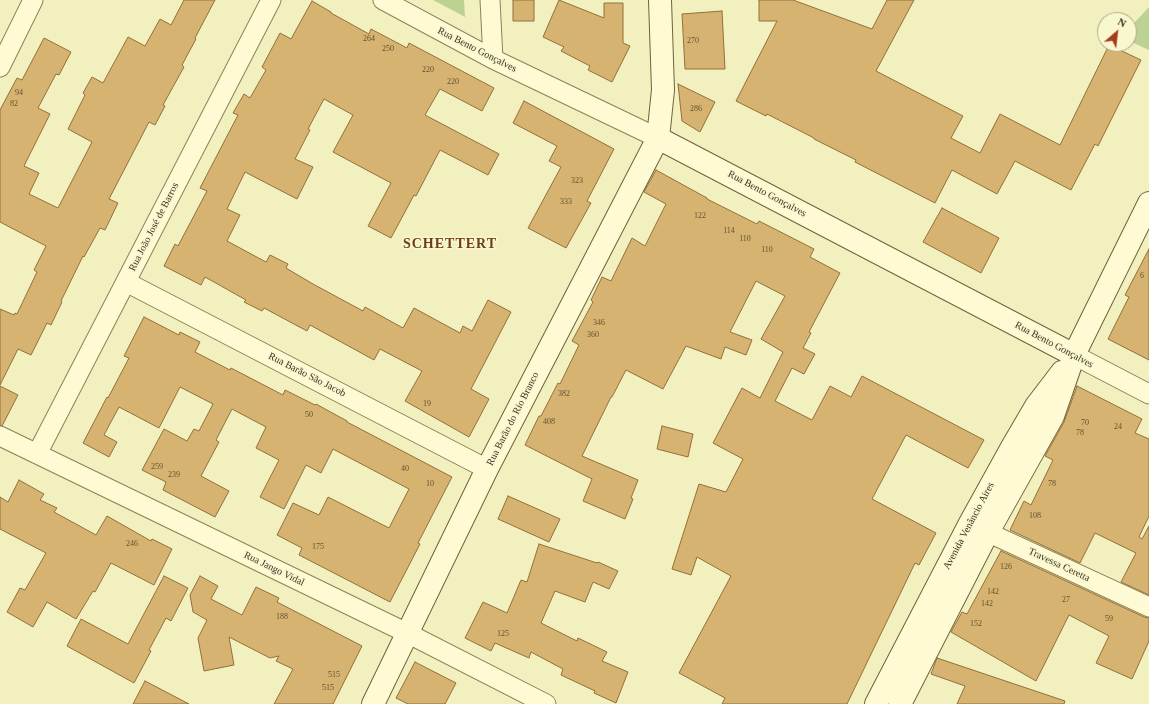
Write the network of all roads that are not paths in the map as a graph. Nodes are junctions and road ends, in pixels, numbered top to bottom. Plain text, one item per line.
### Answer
1 (33, 0) edge
2 (271, 0) edge
3 (383, 0) edge
4 (490, 0) edge
5 (660, 0) edge
6 (493, 59) junction
7 (0, 67) edge
8 (658, 138) junction
9 (1149, 203) edge
10 (126, 282) junction
11 (1074, 355) junction
12 (1149, 394) edge
13 (0, 436) edge
14 (37, 454) junction
15 (487, 469) junction
16 (979, 528) junction
17 (1149, 607) edge
18 (407, 633) junction
19 (373, 704) edge
20 (546, 704) edge
21 (876, 704) edge
22 (900, 704) edge

1 - 7 street
2 - 10 street, Rua João José de Barros
3 - 6 street, Rua Bento Gonçalves
4 - 6 street
5 - 8 street
6 - 8 street, Rua Bento Gonçalves
8 - 11 street, Rua Bento Gonçalves
8 - 15 street, Rua Barão do Rio Branco
9 - 11 street, Avenida Venâncio Aires
10 - 14 street, Rua João José de Barros
10 - 15 street, Rua Barão São Jacob
11 - 12 street, Rua Bento Gonçalves
11 - 16 street, Avenida Venâncio Aires
13 - 14 street, Rua Jango Vidal
14 - 18 street, Rua Jango Vidal
15 - 18 street, Rua Barão do Rio Branco
16 - 17 street, Travessa Ceretta
16 - 21 street, Avenida Venâncio Aires
16 - 22 street, Avenida Venâncio Aires
18 - 19 street, Rua Barão do Rio Branco
18 - 20 street, Rua Jango Vidal

